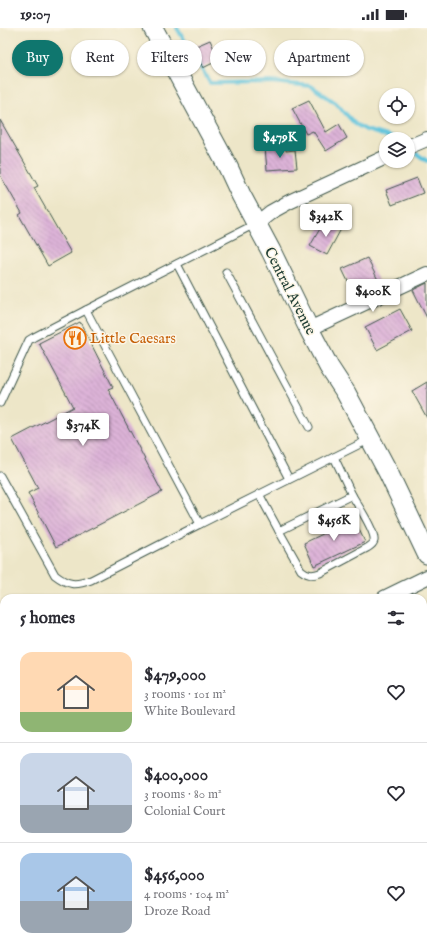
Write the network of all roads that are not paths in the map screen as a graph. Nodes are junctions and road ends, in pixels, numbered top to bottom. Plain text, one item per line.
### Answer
1 (153, 28) edge
2 (427, 139) edge
3 (415, 143) edge
4 (379, 160) edge
5 (256, 224) junction
6 (177, 264) junction
7 (226, 272) dead end
8 (427, 274) edge
9 (86, 310) junction
10 (309, 329) junction
11 (0, 403) edge
12 (309, 427) dead end
13 (370, 438) junction
14 (334, 456) junction
15 (0, 476) edge
16 (288, 479) junction
17 (259, 494) junction
18 (352, 495) junction
19 (200, 524) junction
20 (279, 531) junction
21 (427, 554) edge
22 (427, 577) edge
23 (392, 594) edge

1 - 5 street, Central Avenue
2 - 3 street
4 - 5 street
5 - 6 lane
5 - 10 street, Central Avenue
6 - 9 lane
6 - 16 lane
7 - 12 lane
8 - 10 street
9 - 11 lane
9 - 19 lane
10 - 13 street, Central Avenue
13 - 14 lane
13 - 21 street, Central Avenue
14 - 16 lane
14 - 18 lane
15 - 19 lane
16 - 17 lane
17 - 19 lane
17 - 20 lane
18 - 20 lane
18 - 20 lane
22 - 23 street

